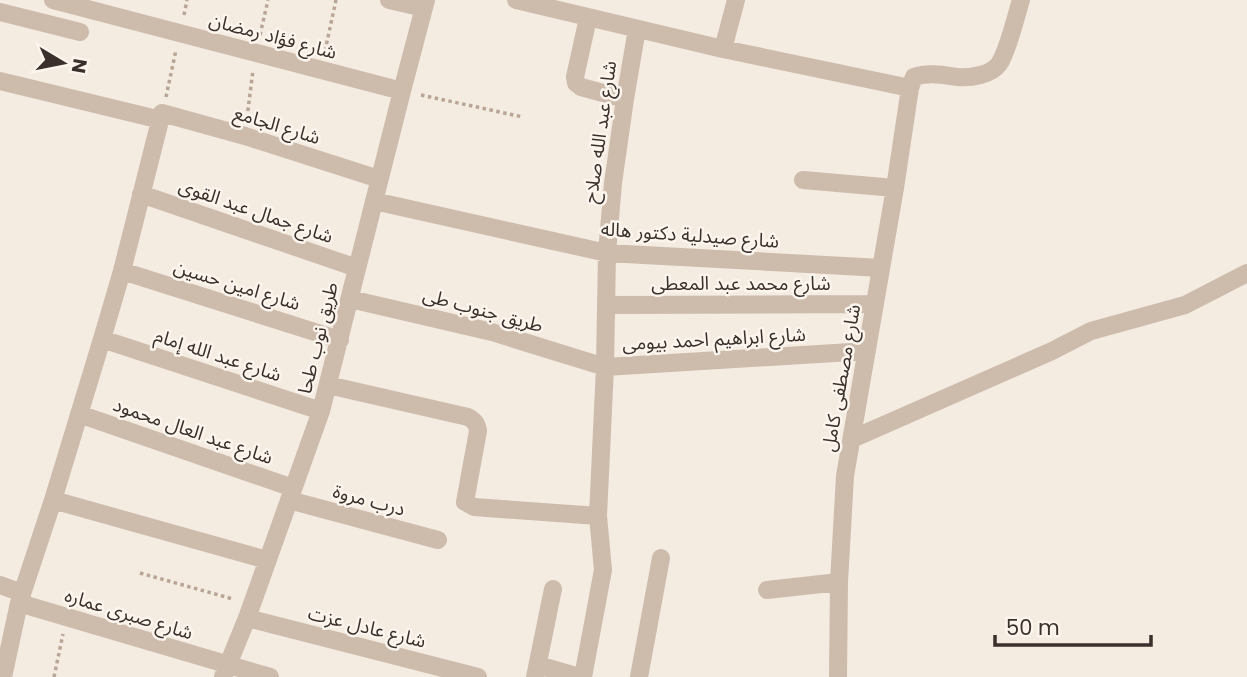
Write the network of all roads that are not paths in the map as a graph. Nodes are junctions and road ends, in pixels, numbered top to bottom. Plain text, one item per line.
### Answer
1 (53, 0) edge
2 (388, 0) edge
3 (516, 0) edge
4 (736, 0) edge
5 (1021, 0) edge
6 (425, 4) edge
7 (0, 12) edge
8 (588, 18) junction
9 (636, 29) junction
10 (80, 32) dead end
11 (723, 49) junction
12 (0, 80) edge
13 (910, 88) junction
14 (402, 91) junction
15 (625, 99) junction
16 (162, 116) junction
17 (379, 179) junction
18 (803, 180) dead end
19 (895, 188) junction
20 (141, 194) junction
21 (374, 201) junction
22 (607, 253) junction
23 (357, 268) junction
24 (881, 268) junction
25 (122, 271) junction
26 (1247, 273) edge
27 (350, 299) junction
28 (606, 304) junction
29 (875, 304) junction
30 (102, 339) junction
31 (340, 340) junction
32 (867, 351) junction
33 (605, 367) junction
34 (328, 385) junction
35 (321, 411) junction
36 (79, 414) junction
37 (852, 439) junction
38 (291, 494) junction
39 (53, 500) junction
40 (598, 516) junction
41 (438, 540) dead end
42 (661, 558) dead end
43 (267, 560) junction
44 (839, 582) junction
45 (0, 585) edge
46 (553, 589) dead end
47 (767, 590) dead end
48 (21, 598) junction
49 (249, 611) junction
50 (226, 671) edge
51 (536, 671) edge
52 (3, 677) edge
53 (270, 677) edge
54 (478, 677) edge
55 (581, 677) edge
56 (639, 677) edge
57 (838, 677) edge

1 - 14 street, شارع فؤاد رمضان
2 - 6 street
3 - 8 street
4 - 11 street
5 - 13 street
6 - 14 street, طريق نوب طحا
7 - 10 street
8 - 9 street
8 - 15 street
9 - 11 street
9 - 15 street, شارع عبد الله صلاح
11 - 13 street
12 - 16 street, شارع الجامع
13 - 19 street, شارع مصطفى كامل
14 - 17 street, طريق نوب طحا
15 - 22 street, شارع عبد الله صلاح
16 - 17 street, شارع الجامع
16 - 20 street
17 - 21 street, طريق نوب طحا
18 - 19 street
19 - 24 street, شارع مصطفى كامل
20 - 23 street, شارع جمال عبد القوى
20 - 25 street
21 - 22 street, شارع صيدلية دكتور هاله
21 - 23 street, طريق نوب طحا
22 - 24 street, شارع صيدلية دكتور هاله
22 - 28 street, شارع عبد الله صلاح
23 - 27 street, طريق نوب طحا
24 - 29 street, شارع مصطفى كامل
25 - 30 street
25 - 31 street, شارع امين حسين
26 - 37 street
27 - 31 street, طريق نوب طحا
27 - 33 street, طريق جنوب طى
28 - 29 street, شارع محمد عبد المعطى
28 - 33 street, شارع عبد الله صلاح
29 - 32 street, شارع مصطفى كامل
30 - 35 street, شارع عبد الله إمام
30 - 36 street
31 - 34 street, طريق نوب طحا
32 - 33 street, شارع ابراهيم احمد بيومى
32 - 37 street, شارع مصطفى كامل
33 - 40 street, شارع عبد الله صلاح
34 - 35 street, طريق نوب طحا
34 - 40 street
35 - 38 street, طريق نوب طحا
36 - 38 street, شارع عبد العال محمود
36 - 39 street
37 - 44 street, شارع مصطفى كامل
38 - 41 street, درب مروة
38 - 43 street, طريق نوب طحا
39 - 43 street
39 - 48 street
40 - 55 street, شارع عبد الله صلاح
42 - 56 street
43 - 49 street, طريق نوب طحا
44 - 47 street
44 - 57 street, شارع مصطفى كامل
45 - 48 street, شارع صبرى عماره
46 - 51 street
48 - 50 street, شارع صبرى عماره
48 - 52 street
49 - 50 street, طريق نوب طحا
49 - 54 street, شارع عادل عزت
50 - 53 street, شارع صبرى عماره
51 - 55 street

